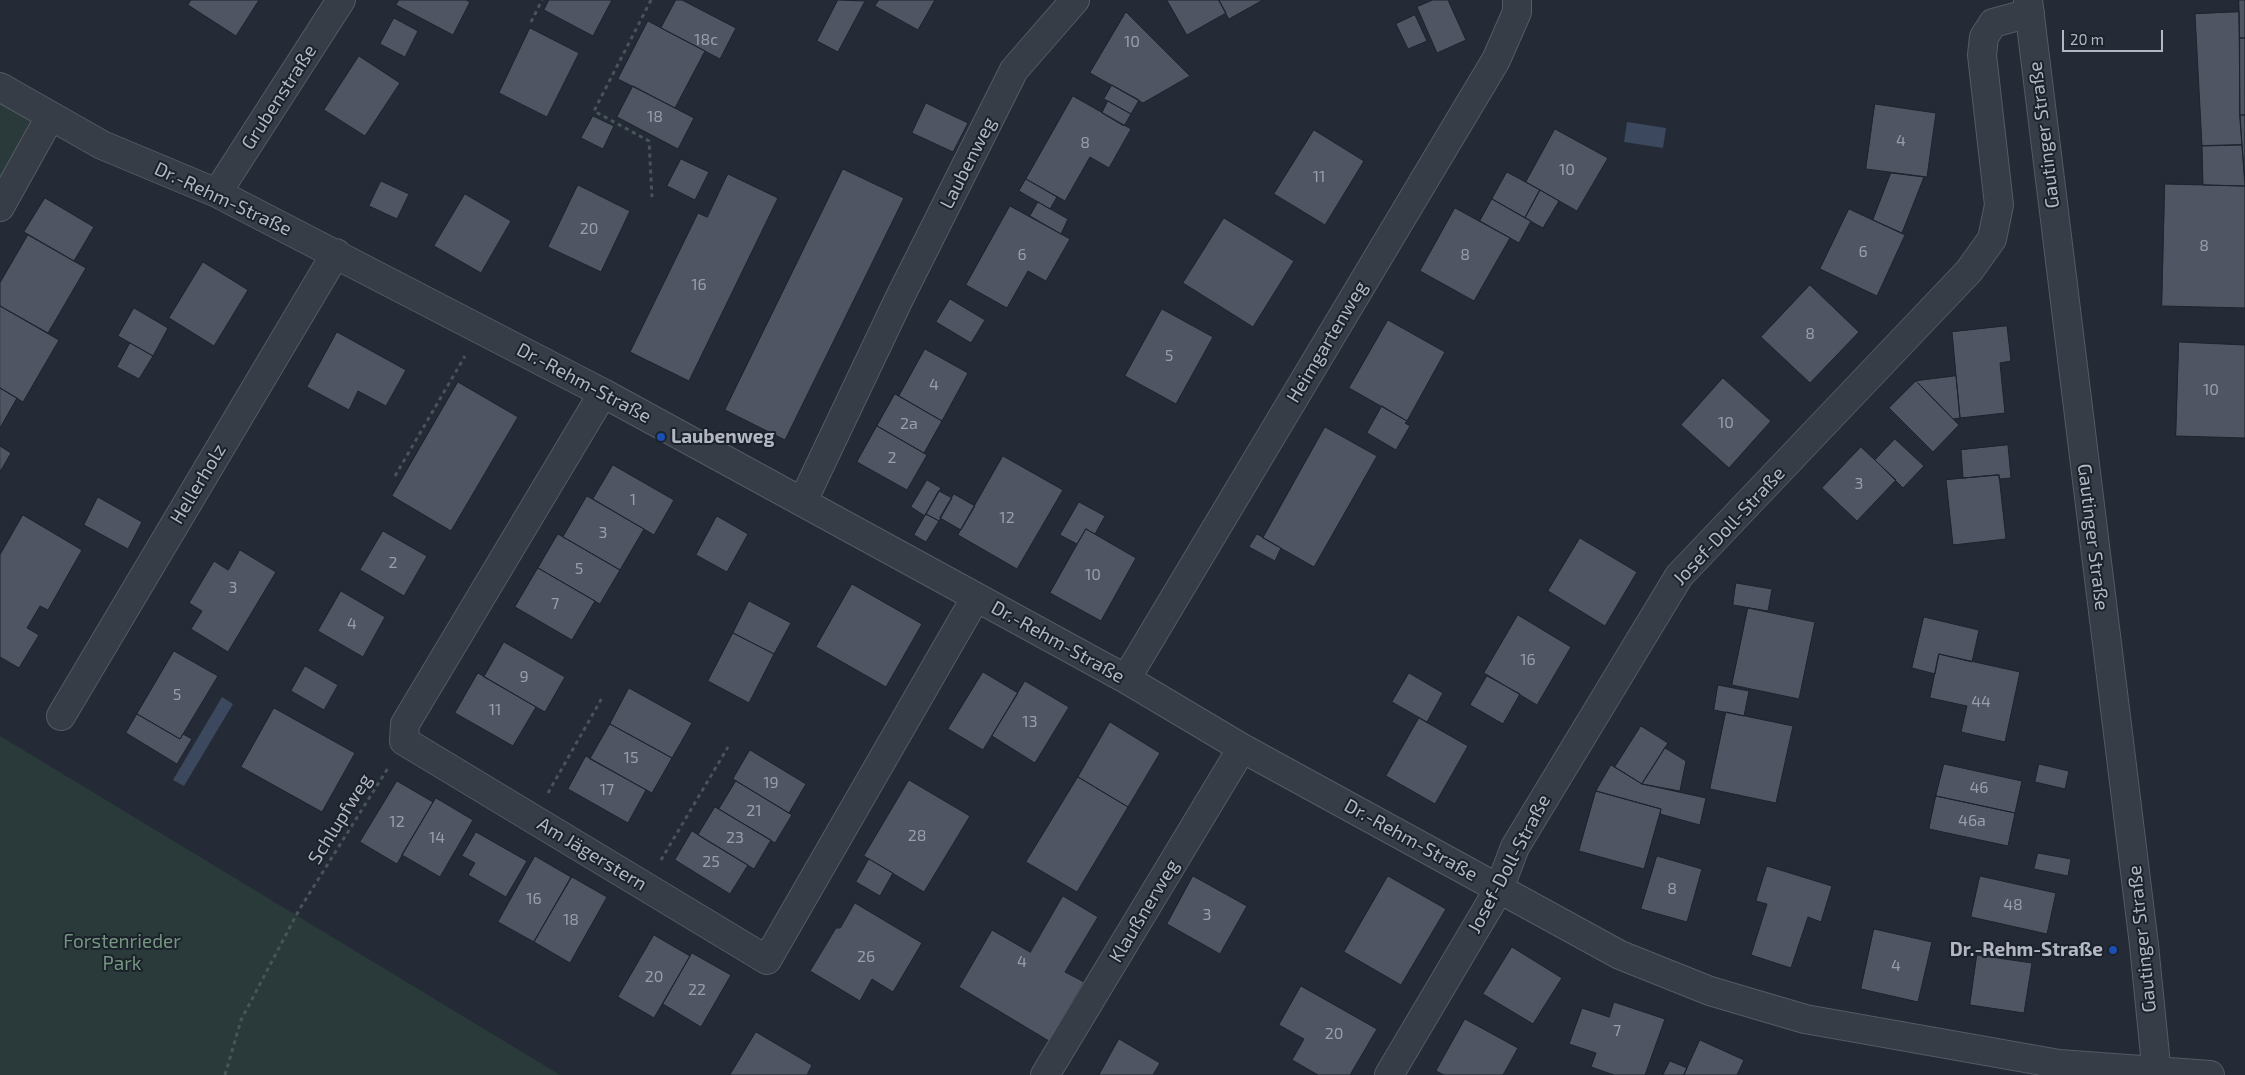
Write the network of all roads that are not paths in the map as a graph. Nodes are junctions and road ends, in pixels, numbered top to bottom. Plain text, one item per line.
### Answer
1 (342, 0) edge
2 (1075, 0) edge
3 (1517, 0) edge
4 (2029, 6) edge
5 (0, 87) edge
6 (50, 117) junction
7 (217, 193) junction
8 (0, 207) edge
9 (336, 253) junction
10 (603, 393) junction
11 (803, 501) junction
12 (976, 597) junction
13 (1126, 679) junction
14 (61, 716) dead end
15 (1242, 748) junction
16 (1499, 889) junction
17 (2156, 1073) edge
18 (1045, 1075) edge
19 (1389, 1075) edge
20 (2210, 1075) edge

1 - 7 street, Grubenstraße
2 - 11 street, Laubenweg
3 - 13 street, Heimgartenweg
4 - 16 street, Josef-Doll-Straße
4 - 17 street, Gautinger Straße
5 - 6 street, Dr.-Rehm-Straße
6 - 7 street, Dr.-Rehm-Straße
6 - 8 street
7 - 9 street, Dr.-Rehm-Straße
9 - 10 street, Dr.-Rehm-Straße
9 - 14 street, Hellerholz
10 - 11 street, Dr.-Rehm-Straße
10 - 12 street, Am Jägerstern
11 - 12 street, Dr.-Rehm-Straße
12 - 13 street, Dr.-Rehm-Straße
13 - 15 street, Dr.-Rehm-Straße
15 - 16 street, Dr.-Rehm-Straße
15 - 18 street, Klaußnerweg
16 - 17 street, Dr.-Rehm-Straße
16 - 19 street, Josef-Doll-Straße
17 - 20 street, Dr.-Rehm-Straße

